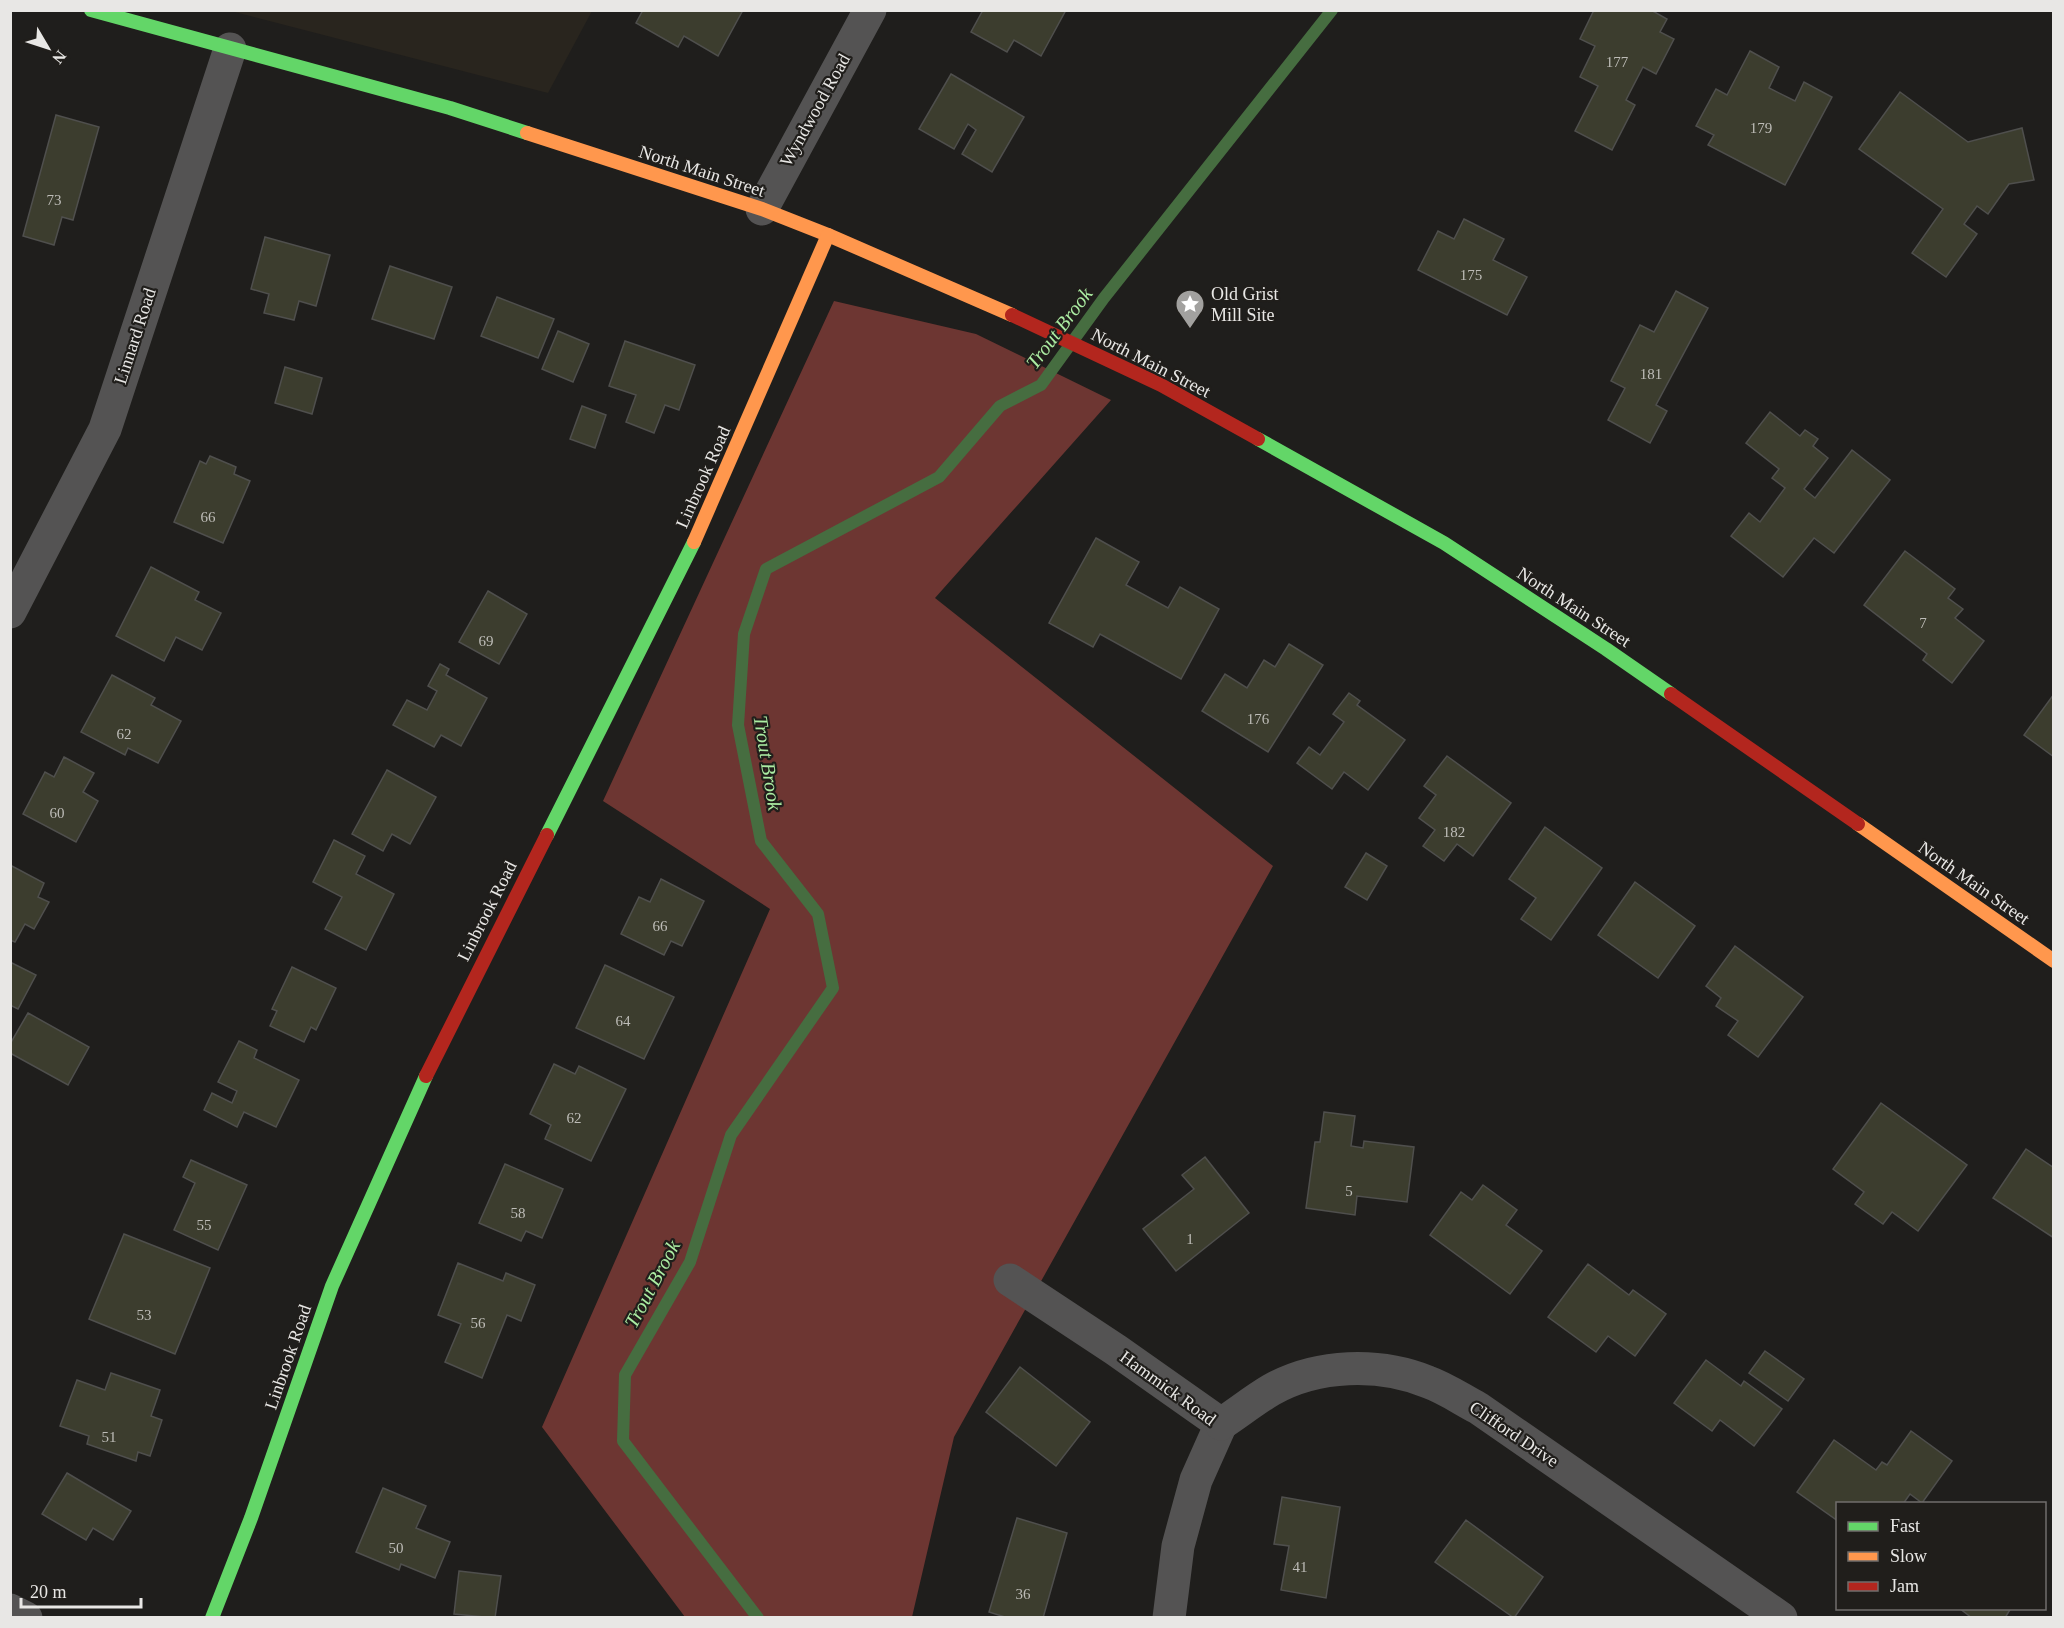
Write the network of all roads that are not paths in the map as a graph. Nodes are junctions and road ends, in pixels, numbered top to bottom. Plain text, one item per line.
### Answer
1 (91, 10) edge
2 (870, 10) edge
3 (230, 49) junction
4 (762, 209) junction
5 (828, 235) junction
6 (10, 612) edge
7 (2054, 961) edge
8 (1010, 1280) dead end
9 (1221, 1424) junction
10 (10, 1610) edge
11 (26, 1617) edge
12 (212, 1617) edge
13 (1169, 1617) edge
14 (1781, 1617) edge

1 - 3 main road, North Main Street
2 - 4 street, Wyndwood Road
3 - 4 main road, North Main Street
3 - 6 street, Linnard Road
4 - 5 main road, North Main Street
5 - 7 main road, North Main Street
5 - 12 main road, Linbrook Road
8 - 9 street, Hammick Road
9 - 13 street, Hammick Road
9 - 14 street, Clifford Drive
10 - 11 street

